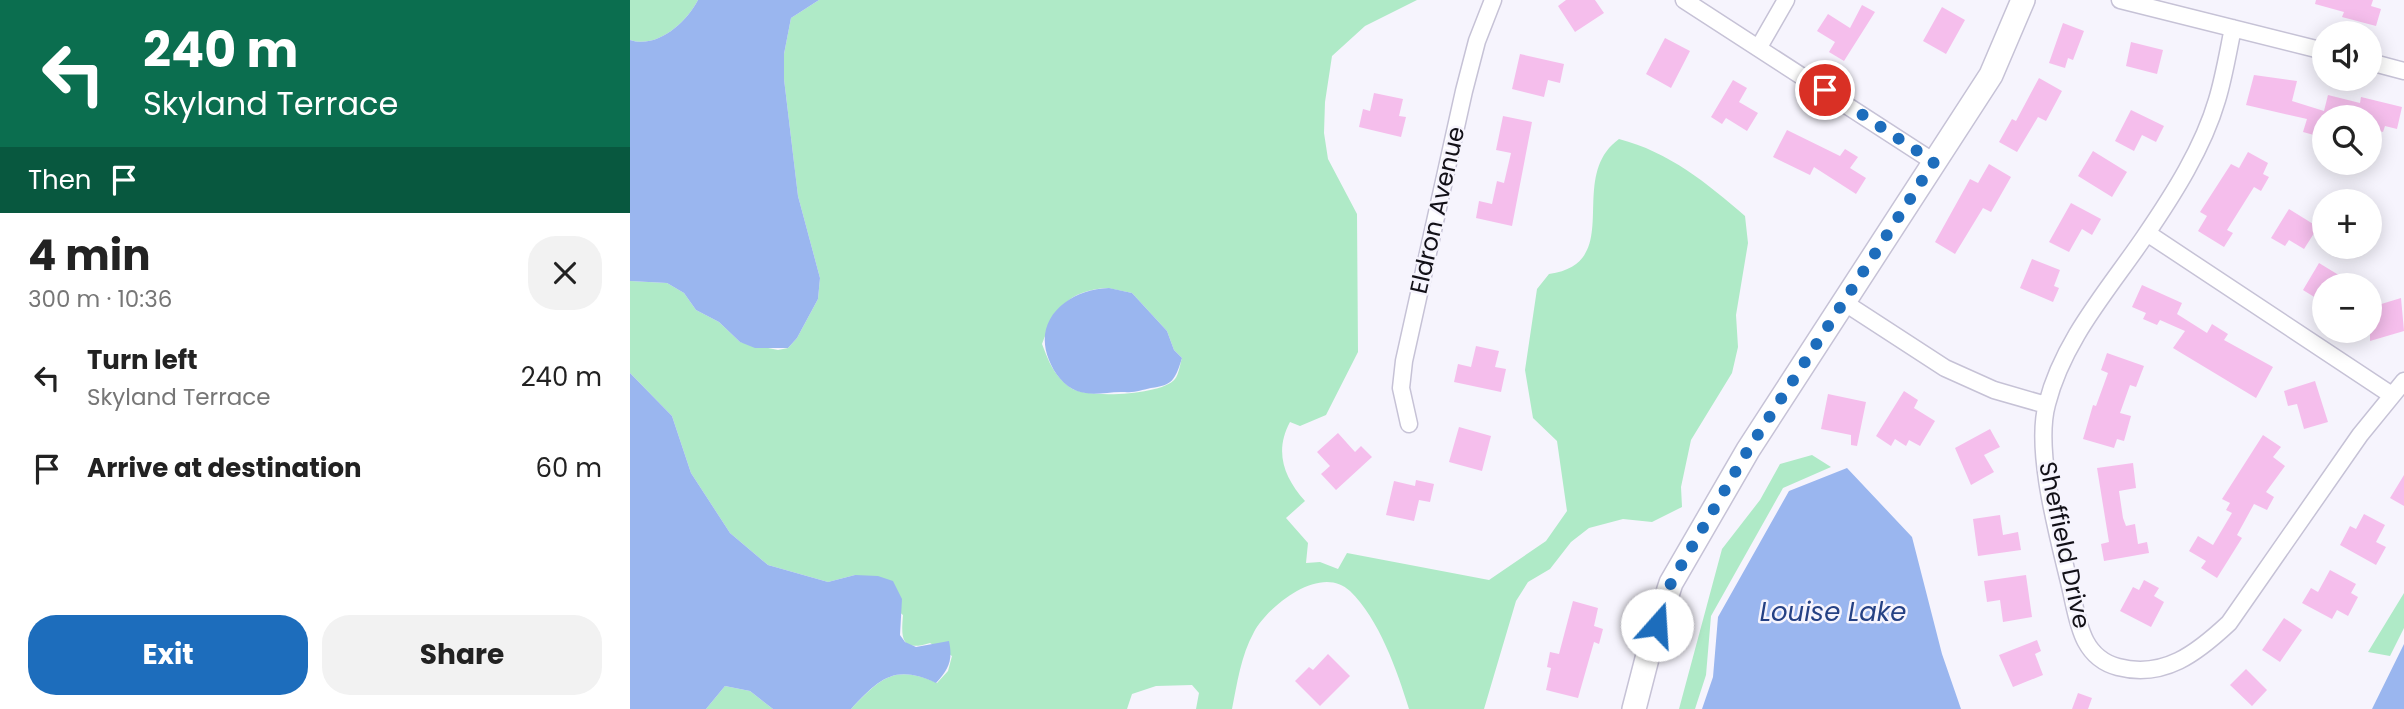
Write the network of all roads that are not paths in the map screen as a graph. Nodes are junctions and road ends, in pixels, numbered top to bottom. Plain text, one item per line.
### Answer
1 (1493, 0) edge
2 (1684, 0) edge
3 (1786, 0) edge
4 (2023, 0) edge
5 (2120, 0) edge
6 (2233, 28) junction
7 (1759, 47) junction
8 (2312, 48) edge
9 (2382, 65) edge
10 (2404, 71) edge
11 (1934, 162) junction
12 (2147, 233) junction
13 (1845, 303) junction
14 (2404, 381) edge
15 (2390, 394) junction
16 (2046, 405) junction
17 (1409, 424) dead end
18 (1634, 709) edge

1 - 17 street, Eldron Avenue
2 - 7 street
3 - 7 street
4 - 11 street
5 - 6 street
6 - 8 street
6 - 12 street, Sheffield Drive
7 - 11 street
9 - 10 street
11 - 13 street
12 - 15 street
12 - 16 street, Sheffield Drive
13 - 16 street
13 - 18 street
14 - 15 street, Sheffield Drive
15 - 16 street, Sheffield Drive

